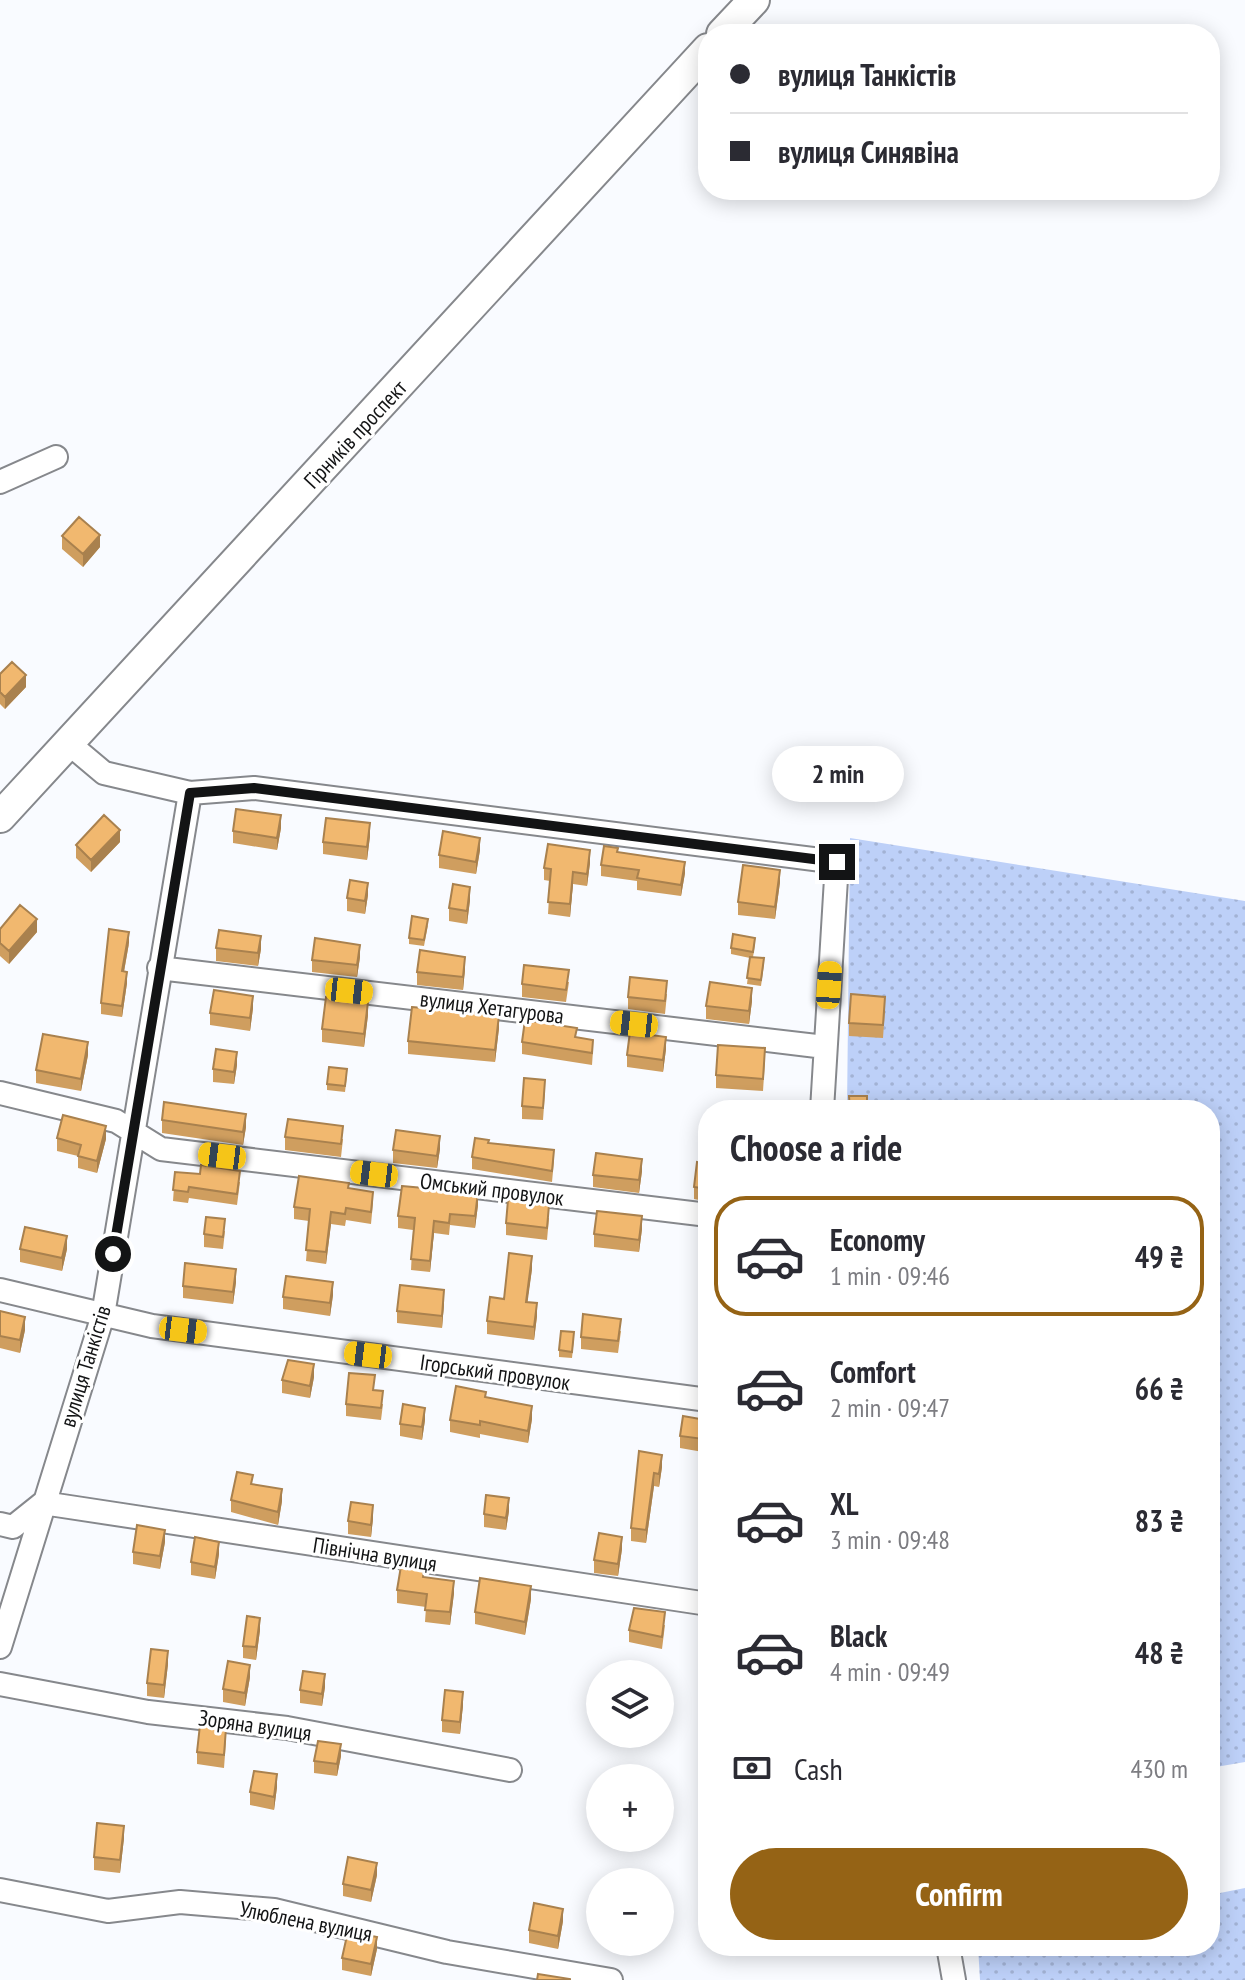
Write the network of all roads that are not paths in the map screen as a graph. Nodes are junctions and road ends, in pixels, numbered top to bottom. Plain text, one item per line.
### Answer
1 (754, 0) edge
2 (731, 24) edge
3 (698, 60) edge
4 (56, 457) dead end
5 (0, 482) edge
6 (67, 742) junction
7 (190, 793) junction
8 (0, 817) edge
9 (159, 968) junction
10 (825, 1047) junction
11 (0, 1093) edge
12 (822, 1100) edge
13 (133, 1132) junction
14 (698, 1214) edge
15 (0, 1290) edge
16 (103, 1315) junction
17 (698, 1399) edge
18 (43, 1503) junction
19 (0, 1524) edge
20 (698, 1602) edge
21 (0, 1647) edge
22 (0, 1684) edge
23 (510, 1770) dead end
24 (0, 1890) edge
25 (950, 1956) edge
26 (611, 1980) edge
27 (954, 1980) edge

1 - 2 main road
3 - 6 main road, Гірників проспект
4 - 5 street
6 - 7 street
6 - 8 main road, Гірників проспект
7 - 9 street, вулиця Танкістів
7 - 10 street
9 - 10 street, вулиця Хетагурова
9 - 13 street, вулиця Танкістів
10 - 12 street
11 - 13 street, Омський провулок
13 - 14 street, Омський провулок
13 - 16 street, вулиця Танкістів
15 - 16 street, Ігорський провулок
16 - 17 street, Ігорський провулок
16 - 18 street, вулиця Танкістів
18 - 19 street
18 - 20 street, Північна вулиця
18 - 21 street, вулиця Танкістів
22 - 23 street, Зоряна вулиця
24 - 26 street, Улюблена вулиця
25 - 27 street

